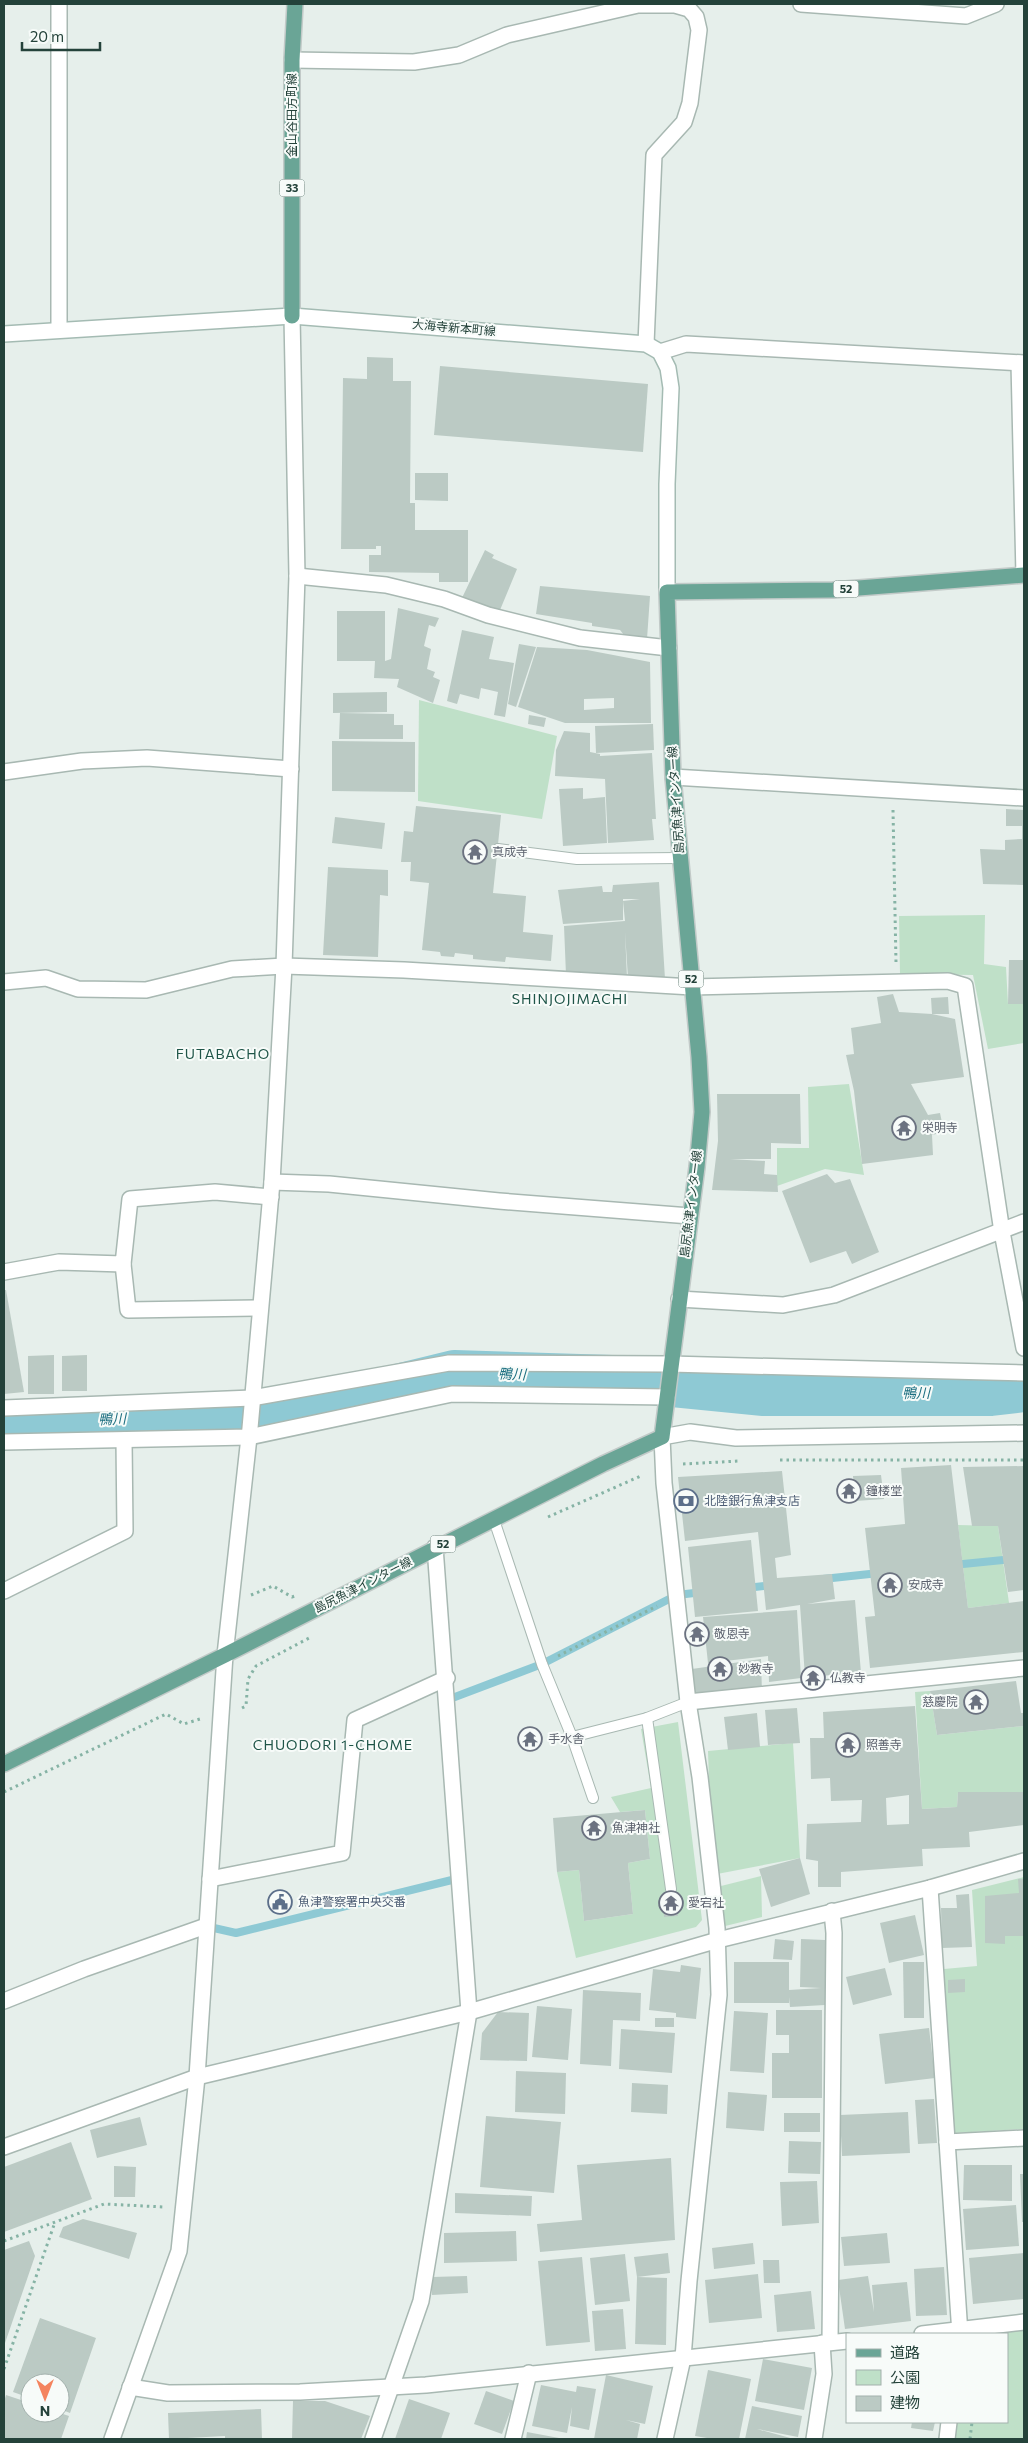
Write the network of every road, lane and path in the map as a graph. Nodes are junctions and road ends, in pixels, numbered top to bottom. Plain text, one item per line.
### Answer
1 (59, 4) edge
2 (295, 4) edge
3 (801, 4) edge
4 (996, 4) edge
5 (692, 6) edge
6 (292, 60) junction
7 (292, 316) junction
8 (59, 329) junction
9 (4, 334) edge
10 (646, 344) junction
11 (660, 352) junction
12 (1022, 363) edge
13 (1024, 575) edge
14 (297, 576) junction
15 (667, 592) junction
16 (669, 648) junction
17 (291, 769) junction
18 (4, 772) edge
19 (672, 777) junction
20 (893, 790) junction
21 (1024, 798) edge
22 (498, 849) dead end
23 (680, 858) junction
24 (284, 966) junction
25 (896, 981) junction
26 (4, 982) edge
27 (692, 987) junction
28 (272, 1189) junction
29 (690, 1216) junction
30 (1024, 1222) edge
31 (1002, 1232) junction
32 (123, 1264) junction
33 (4, 1272) edge
34 (679, 1299) junction
35 (260, 1308) junction
36 (1024, 1348) edge
37 (670, 1364) junction
38 (1024, 1373) edge
39 (667, 1397) junction
40 (252, 1398) junction
41 (4, 1408) edge
42 (249, 1432) junction
43 (1024, 1433) edge
44 (662, 1437) junction
45 (124, 1440) junction
46 (4, 1442) edge
47 (494, 1520) junction
48 (436, 1548) junction
49 (4, 1591) edge
50 (677, 1595) junction
51 (225, 1655) junction
52 (542, 1664) junction
53 (1024, 1668) edge
54 (446, 1678) junction
55 (688, 1702) junction
56 (647, 1718) junction
57 (572, 1736) junction
58 (4, 1764) edge
59 (593, 1798) dead end
60 (1024, 1861) edge
61 (210, 1879) junction
62 (930, 1888) junction
63 (671, 1889) dead end
64 (832, 1912) junction
65 (206, 1926) junction
66 (718, 1940) junction
67 (4, 2001) edge
68 (469, 2012) junction
69 (197, 2077) junction
70 (1024, 2138) edge
71 (947, 2142) junction
72 (4, 2147) edge
73 (185, 2208) junction
74 (56, 2221) junction
75 (4, 2241) edge
76 (1024, 2322) edge
77 (960, 2333) edge
78 (846, 2341) edge
79 (826, 2343) junction
80 (683, 2358) junction
81 (4, 2369) edge
82 (530, 2373) junction
83 (130, 2387) junction
84 (390, 2387) junction
85 (949, 2423) edge
86 (972, 2423) edge
87 (112, 2439) edge
88 (373, 2439) edge
89 (513, 2439) edge
90 (665, 2439) edge
91 (814, 2439) edge
92 (947, 2439) edge
93 (970, 2439) edge

1 - 8 street
2 - 6 main road, 金山谷田方町線 / 33
3 - 4 street
5 - 6 street
5 - 10 street
6 - 7 main road, 金山谷田方町線 / 33
7 - 8 street, 大海寺新本町線
7 - 10 street, 大海寺新本町線
7 - 14 street
8 - 9 street, 大海寺新本町線
10 - 11 street, 大海寺新本町線
11 - 12 street
11 - 15 street
12 - 13 street
13 - 15 main road, 52
14 - 16 street
14 - 17 street
15 - 16 main road, 島尻魚津インター線 / 52
16 - 19 main road, 島尻魚津インター線 / 52
17 - 18 street
17 - 24 street
19 - 20 street
19 - 23 main road, 島尻魚津インター線 / 52
20 - 21 street
20 - 25 path
22 - 23 lane
23 - 27 main road, 島尻魚津インター線 / 52
24 - 26 street
24 - 27 street
24 - 28 street
25 - 27 street
25 - 31 street
27 - 29 main road, 島尻魚津インター線 / 52
28 - 29 street
28 - 32 street
28 - 35 street
29 - 34 main road, 島尻魚津インター線 / 52
30 - 31 street
31 - 34 street
31 - 36 street
32 - 33 street
32 - 35 street
34 - 37 main road, 島尻魚津インター線 / 52
35 - 40 street
37 - 38 street
37 - 39 main road, 島尻魚津インター線 / 52
37 - 40 street
39 - 42 street
39 - 44 main road, 島尻魚津インター線 / 52
40 - 41 street
40 - 42 street
42 - 45 street
42 - 51 street
43 - 44 street
44 - 47 main road, 島尻魚津インター線 / 52
44 - 50 street
45 - 46 street
45 - 49 street
47 - 48 main road, 島尻魚津インター線 / 52
47 - 52 lane
48 - 51 main road, 島尻魚津インター線 / 52
48 - 54 street
50 - 52 path
50 - 55 street
51 - 58 main road, 島尻魚津インター線 / 52
51 - 61 street
52 - 57 lane
53 - 55 street
54 - 61 street
54 - 68 street
55 - 56 lane
55 - 66 street
56 - 57 lane
56 - 63 lane
57 - 59 lane
60 - 62 street
61 - 65 street
62 - 64 street
62 - 71 street
64 - 66 street
64 - 79 street
65 - 67 street
65 - 69 street
66 - 68 street
66 - 80 street
68 - 69 street
68 - 84 street
69 - 72 street
69 - 73 street
70 - 71 street
71 - 77 street
73 - 74 path
73 - 83 street
74 - 75 path
74 - 81 path
76 - 77 street
78 - 79 street
79 - 80 street
79 - 91 street
80 - 82 street
80 - 90 street
82 - 84 street
82 - 89 street
83 - 84 street
83 - 87 street
84 - 88 street
85 - 92 street
86 - 93 path

